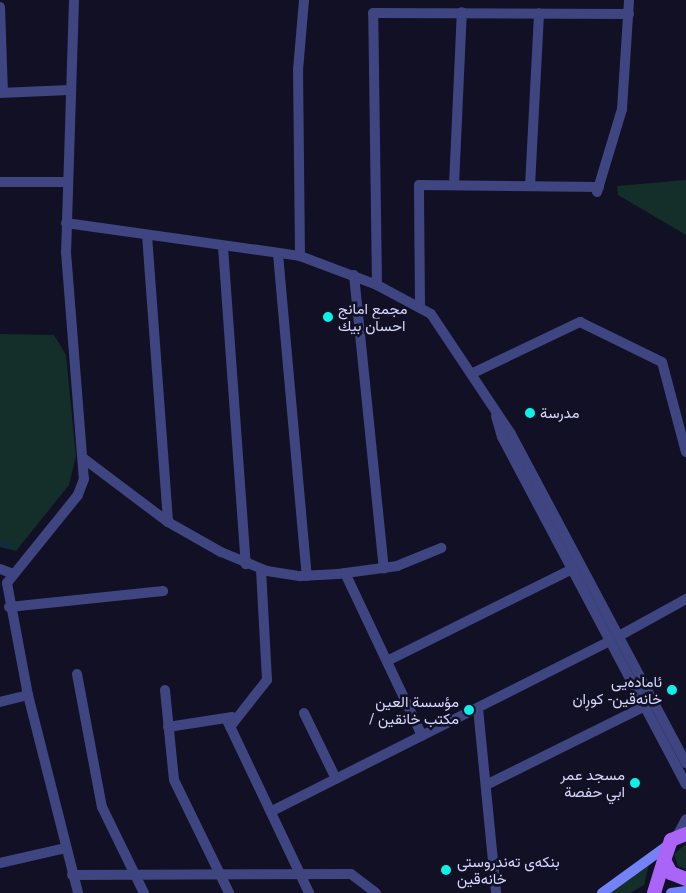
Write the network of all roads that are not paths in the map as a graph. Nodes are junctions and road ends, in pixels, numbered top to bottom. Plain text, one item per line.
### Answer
1 (74, 0) edge
2 (304, 0) edge
3 (629, 0) edge
4 (0, 9) edge
5 (462, 12) junction
6 (539, 13) junction
7 (629, 14) junction
8 (69, 90) junction
9 (2, 92) edge
10 (0, 182) edge
11 (67, 182) junction
12 (454, 185) junction
13 (530, 186) junction
14 (66, 223) junction
15 (147, 235) junction
16 (223, 247) junction
17 (278, 254) junction
18 (300, 256) junction
19 (354, 275) junction
20 (377, 285) junction
21 (420, 306) junction
22 (473, 373) junction
23 (686, 452) edge
24 (83, 458) junction
25 (168, 522) junction
26 (441, 548) dead end
27 (246, 564) junction
28 (576, 566) junction
29 (384, 568) junction
30 (0, 569) edge
31 (261, 569) junction
32 (11, 573) junction
33 (345, 573) junction
34 (308, 576) junction
35 (163, 591) dead end
36 (686, 599) edge
37 (9, 607) junction
38 (615, 639) junction
39 (387, 661) junction
40 (77, 674) dead end
41 (164, 690) dead end
42 (28, 695) junction
43 (654, 701) junction
44 (0, 702) edge
45 (644, 706) junction
46 (478, 708) junction
47 (304, 713) dead end
48 (228, 722) junction
49 (168, 726) junction
50 (422, 736) junction
51 (686, 763) edge
52 (336, 779) junction
53 (686, 784) edge
54 (486, 785) junction
55 (272, 810) junction
56 (686, 819) edge
57 (682, 835) edge
58 (66, 848) junction
59 (665, 853) junction
60 (0, 863) edge
61 (301, 874) junction
62 (72, 875) junction
63 (136, 875) junction
64 (220, 875) junction
65 (686, 879) edge
66 (686, 891) edge
67 (78, 893) edge
68 (144, 893) edge
69 (229, 893) edge
70 (309, 893) edge
71 (376, 893) edge
72 (496, 893) edge
73 (602, 893) edge
74 (654, 893) edge
75 (671, 893) edge

1 - 8 street
2 - 18 street
3 - 7 street
4 - 9 street
5 - 6 street
5 - 12 street
5 - 20 street
6 - 7 street
6 - 13 street
7 - 13 street
8 - 9 street
8 - 11 street
10 - 11 street
11 - 14 street
12 - 13 street
12 - 21 street
14 - 15 street
14 - 24 street
15 - 16 street
15 - 25 street
16 - 17 street
16 - 27 street
17 - 18 street
17 - 34 street
18 - 19 street
19 - 20 street
19 - 29 street
20 - 21 street
21 - 22 street
22 - 23 street
22 - 28 street
24 - 25 street
24 - 32 street
25 - 27 street
26 - 29 street
27 - 31 street
28 - 38 street
28 - 39 street
29 - 33 street
30 - 32 street
31 - 34 street
31 - 48 street
32 - 37 street
33 - 34 street
33 - 39 street
35 - 37 street
36 - 38 street
37 - 42 street
38 - 43 street
38 - 45 street
38 - 46 street
39 - 50 street
40 - 63 street
41 - 49 street
42 - 44 street
42 - 58 street
43 - 45 street
43 - 51 street
45 - 53 street
45 - 54 street
46 - 50 street
46 - 54 street
47 - 52 street
48 - 49 street
48 - 55 street
49 - 64 street
50 - 52 street
52 - 55 street
54 - 72 street
55 - 61 street
56 - 57 street
57 - 59 main road
58 - 60 street
58 - 62 street
59 - 65 main road
59 - 73 main road
59 - 74 main road
61 - 64 street
61 - 70 street
61 - 71 street
62 - 63 street
62 - 67 street
63 - 64 street
63 - 68 street
64 - 69 street
66 - 75 main road

